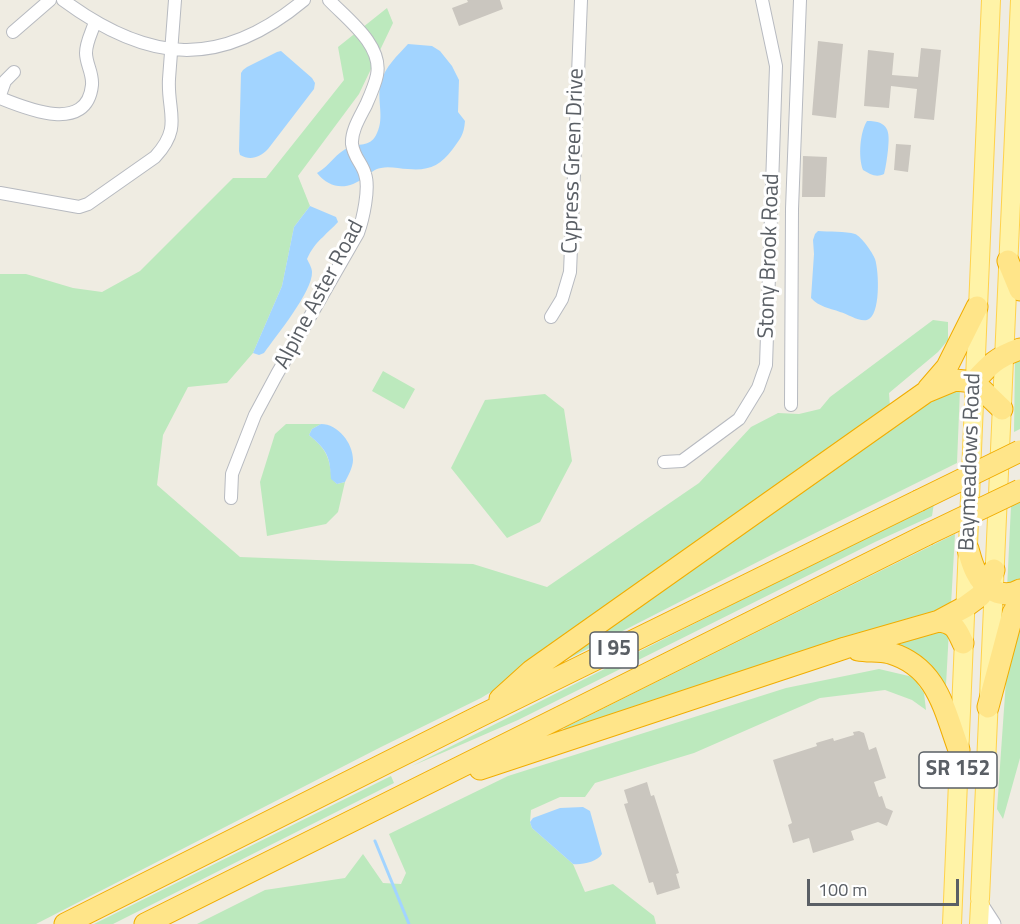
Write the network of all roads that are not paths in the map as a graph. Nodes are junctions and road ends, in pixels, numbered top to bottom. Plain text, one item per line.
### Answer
1 (50, 0) edge
2 (63, 0) edge
3 (175, 0) edge
4 (304, 0) edge
5 (329, 0) edge
6 (581, 0) edge
7 (762, 0) edge
8 (800, 0) edge
9 (991, 0) edge
10 (1020, 0) edge
11 (95, 22) junction
12 (13, 33) dead end
13 (171, 50) junction
14 (14, 72) dead end
15 (0, 96) edge
16 (0, 193) edge
17 (1008, 261) junction
18 (1020, 290) edge
19 (977, 307) junction
20 (551, 318) dead end
21 (1012, 352) edge
22 (974, 382) junction
23 (926, 392) junction
24 (791, 405) dead end
25 (1002, 409) junction
26 (1020, 451) edge
27 (664, 462) dead end
28 (1020, 490) edge
29 (231, 498) dead end
30 (968, 549) junction
31 (992, 582) junction
32 (1020, 590) edge
33 (1020, 602) edge
34 (965, 607) junction
35 (939, 621) junction
36 (963, 643) junction
37 (845, 648) junction
38 (988, 706) junction
39 (478, 717) junction
40 (959, 750) junction
41 (411, 792) junction
42 (980, 902) junction
43 (65, 924) edge
44 (146, 924) edge
45 (952, 924) edge
46 (979, 924) edge
47 (993, 924) edge

1 - 12 street
2 - 11 street
3 - 13 street
4 - 13 street
5 - 29 street, Alpine Aster Road
6 - 20 street, Cypress Green Drive
7 - 27 street, Stony Brook Road
8 - 24 street
9 - 19 main road, Baymeadows Road / SR 152
10 - 17 main road, Baymeadows Road / SR 152
11 - 13 street
11 - 15 street
13 - 16 street
14 - 15 street
17 - 18 highway
17 - 21 main road, Baymeadows Road / SR 152
19 - 22 main road, Baymeadows Road / SR 152
19 - 23 highway
21 - 22 highway
21 - 25 main road, Baymeadows Road / SR 152
22 - 23 highway
22 - 25 highway
22 - 30 main road, Baymeadows Road / SR 152
23 - 39 highway
25 - 31 main road, Baymeadows Road / SR 152
26 - 39 highway, I 95, bridge
28 - 41 highway, I 95, bridge
30 - 31 highway
30 - 34 main road, Baymeadows Road / SR 152
31 - 32 highway
31 - 34 highway
31 - 38 main road, Baymeadows Road / SR 152
33 - 38 highway
34 - 35 highway
34 - 36 main road, Baymeadows Road / SR 152
35 - 36 highway
35 - 37 highway
36 - 40 main road, Baymeadows Road / SR 152
37 - 40 highway
37 - 41 highway
38 - 42 main road, Baymeadows Road / SR 152
39 - 43 highway, I 95
40 - 45 main road, Baymeadows Road / SR 152
41 - 44 highway, I 95
42 - 46 main road, Baymeadows Road / SR 152
42 - 47 street

